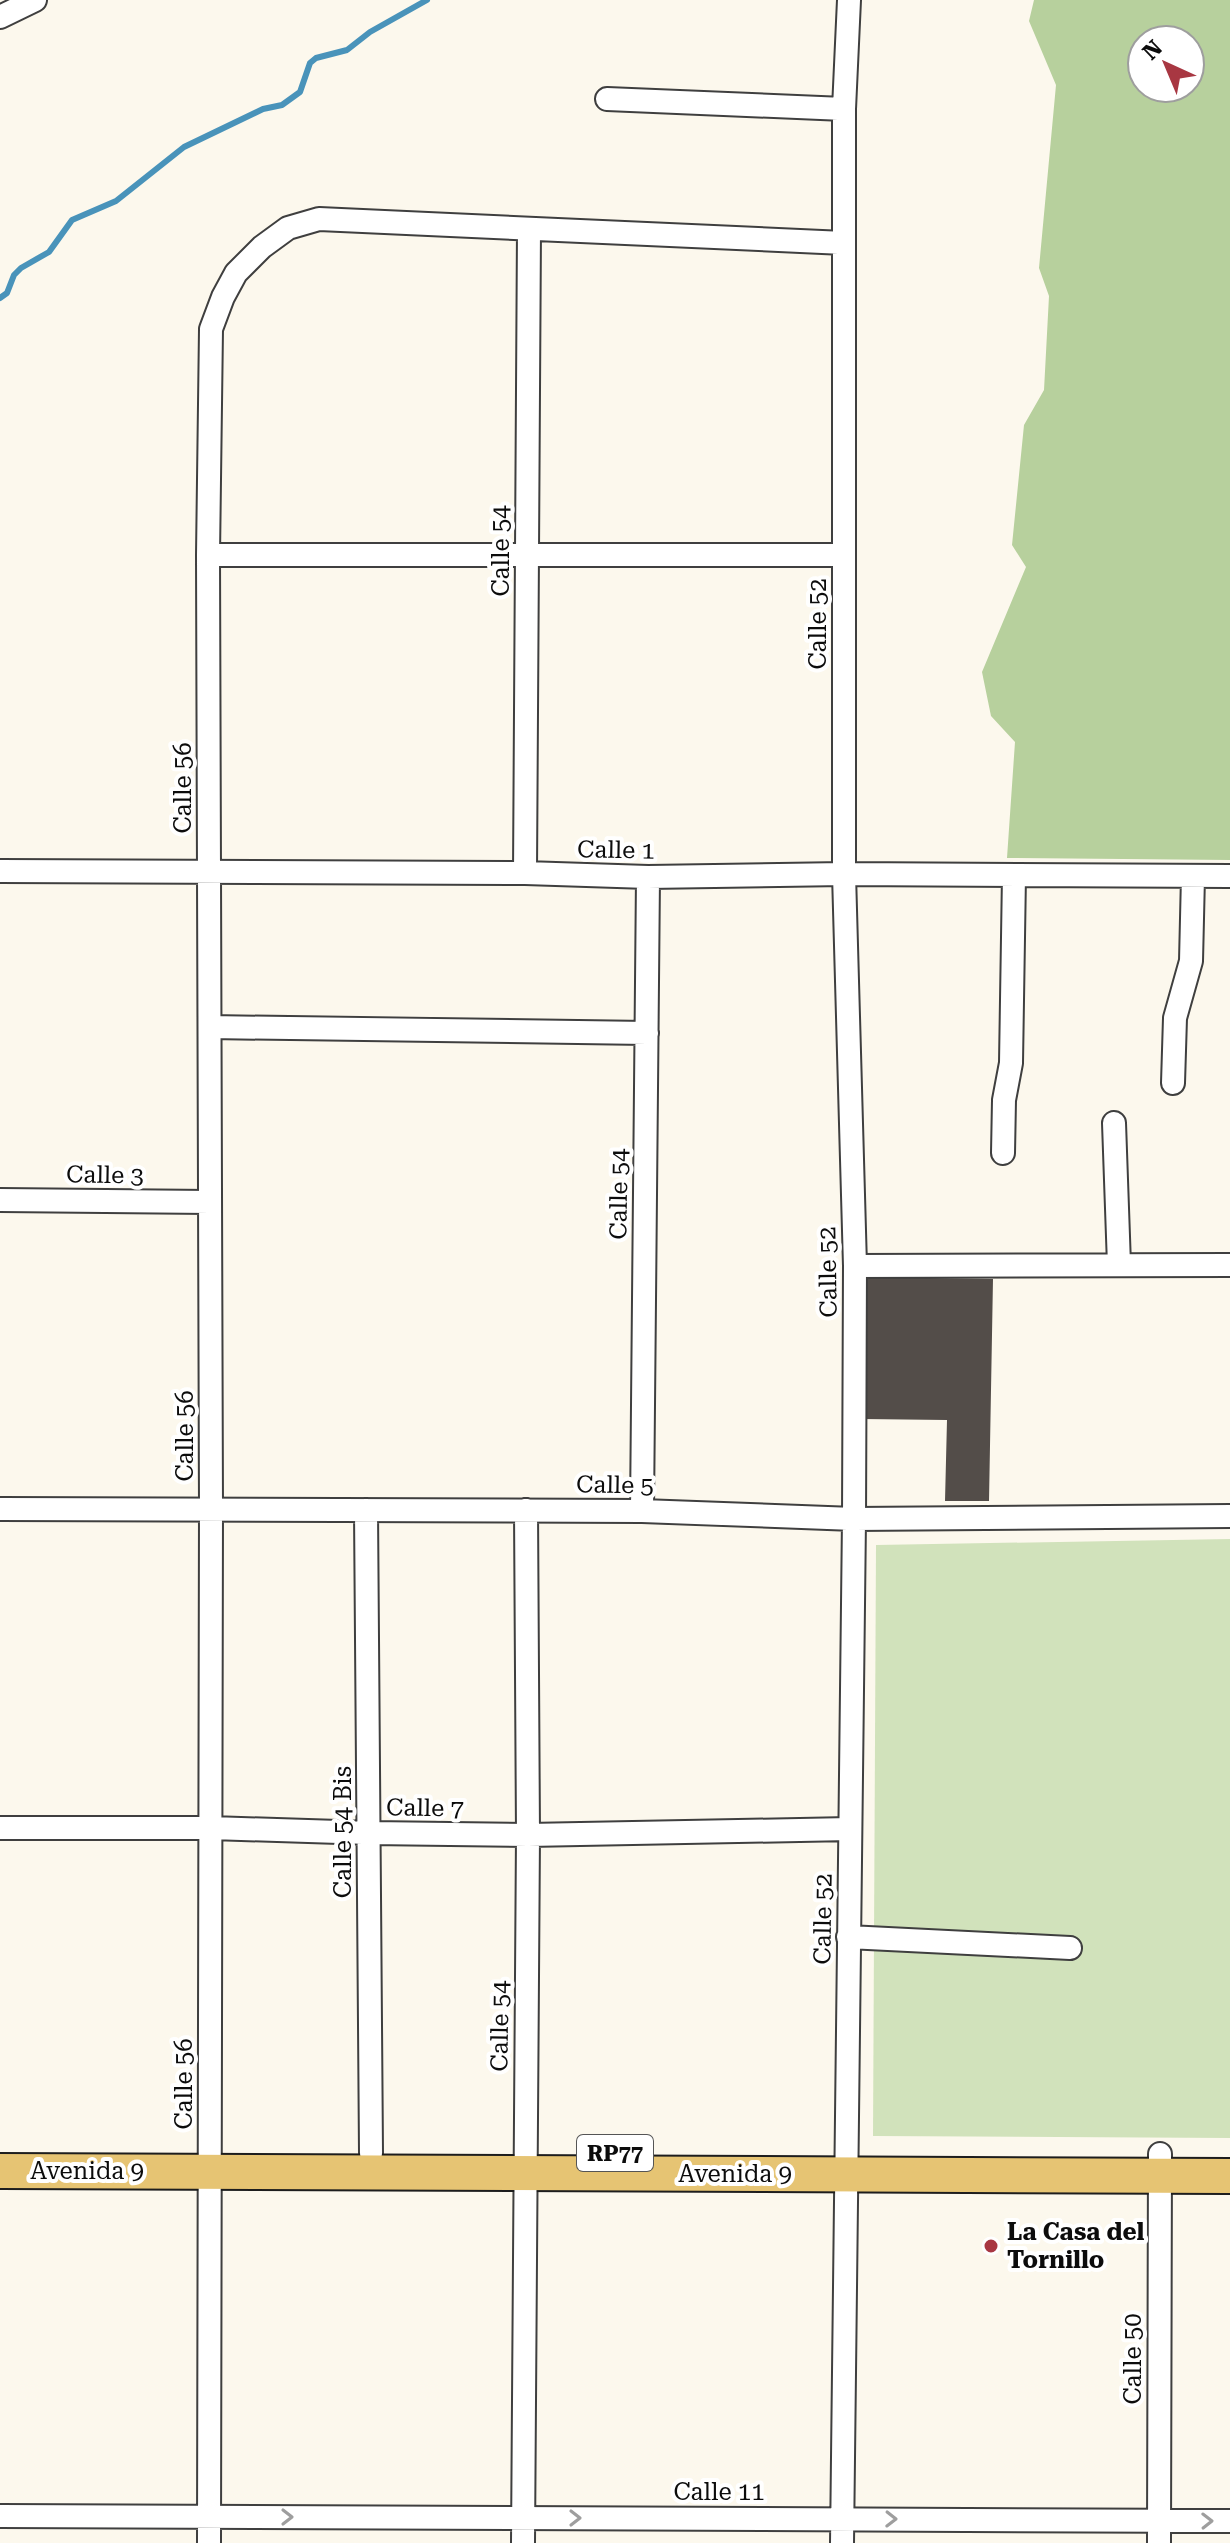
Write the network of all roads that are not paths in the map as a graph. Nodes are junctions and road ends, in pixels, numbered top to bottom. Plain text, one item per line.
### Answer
1 (35, 0) edge
2 (849, 0) edge
3 (0, 17) edge
4 (607, 99) dead end
5 (844, 109) junction
6 (529, 229) junction
7 (844, 243) junction
8 (208, 555) junction
9 (527, 555) junction
10 (844, 555) junction
11 (0, 871) edge
12 (209, 872) junction
13 (525, 873) junction
14 (844, 874) junction
15 (1014, 875) junction
16 (1193, 876) junction
17 (1230, 876) edge
18 (648, 877) junction
19 (210, 1027) junction
20 (647, 1033) junction
21 (1173, 1083) dead end
22 (1114, 1123) dead end
23 (1003, 1153) dead end
24 (0, 1200) edge
25 (210, 1202) junction
26 (1119, 1265) junction
27 (1230, 1265) edge
28 (855, 1266) junction
29 (0, 1509) edge
30 (211, 1509) junction
31 (366, 1510) junction
32 (526, 1510) junction
33 (642, 1511) junction
34 (1230, 1516) edge
35 (854, 1519) junction
36 (0, 1828) edge
37 (211, 1828) junction
38 (850, 1829) junction
39 (370, 1833) junction
40 (528, 1835) junction
41 (848, 1937) junction
42 (1070, 1948) dead end
43 (0, 2152) edge
44 (371, 2153) junction
45 (1230, 2154) edge
46 (210, 2162) junction
47 (524, 2163) junction
48 (846, 2164) junction
49 (1160, 2165) junction
50 (0, 2171) edge
51 (1230, 2176) edge
52 (0, 2516) edge
53 (209, 2517) junction
54 (523, 2518) junction
55 (841, 2518) junction
56 (1230, 2521) edge
57 (1159, 2532) edge
58 (209, 2543) edge
59 (523, 2543) edge
60 (842, 2543) edge

1 - 3 street
2 - 5 street, Calle 52
4 - 5 street
5 - 7 street, Calle 52
6 - 7 street
6 - 8 street, Calle 56
6 - 9 street, Calle 54
7 - 10 street, Calle 52
8 - 9 street
8 - 12 street, Calle 56
9 - 10 street
9 - 13 street, Calle 54
10 - 14 street, Calle 52
11 - 12 street, Calle 1
12 - 13 street, Calle 1
12 - 19 street, Calle 56
13 - 18 street, Calle 1
14 - 15 street, Calle 1
14 - 18 street, Calle 1
14 - 28 street, Calle 52
15 - 16 street, Calle 1
15 - 23 street
16 - 17 street, Calle 1
16 - 21 street
18 - 20 street, Calle 54
19 - 20 street
19 - 25 street, Calle 56
20 - 33 street, Calle 54
22 - 26 street
24 - 25 street, Calle 3
25 - 30 street, Calle 56
26 - 27 street
26 - 28 street
28 - 35 street, Calle 52
29 - 30 street, Calle 5
30 - 31 street, Calle 5
30 - 37 street, Calle 56
31 - 32 street, Calle 5
31 - 39 street, Calle 54 Bis
32 - 33 street, Calle 5
32 - 40 street, Calle 54
33 - 35 street, Calle 5
34 - 35 street, Calle 5
35 - 38 street, Calle 52
36 - 37 street, Calle 7
37 - 39 street, Calle 7
37 - 46 street, Calle 56
38 - 40 street, Calle 7
38 - 41 street, Calle 52
39 - 40 street, Calle 7
39 - 44 street, Calle 54 Bis
40 - 47 street, Calle 54
41 - 42 street
41 - 48 street, Calle 52
43 - 46 main road, Avenida 9 / RP77
44 - 46 main road, Avenida 9 / RP77
44 - 47 main road, Avenida 9 / RP77
45 - 49 main road, Avenida 9 / RP77
46 - 47 main road, Avenida 9 / RP77
46 - 50 main road, Avenida 9 / RP77
46 - 53 street, Calle 56
47 - 48 main road, Avenida 9 / RP77
47 - 54 street, Calle 54
48 - 49 main road, Avenida 9 / RP77
48 - 55 street, Calle 52
49 - 51 main road, Avenida 9 / RP77
49 - 57 street, Calle 50
52 - 53 street, Calle 11
53 -> 54 street, Calle 11
53 - 58 street, Calle 56
54 -> 55 street, Calle 11
54 - 59 street, Calle 54
55 -> 57 street, Calle 11
55 - 60 street, Calle 52
57 -> 56 street, Calle 11

